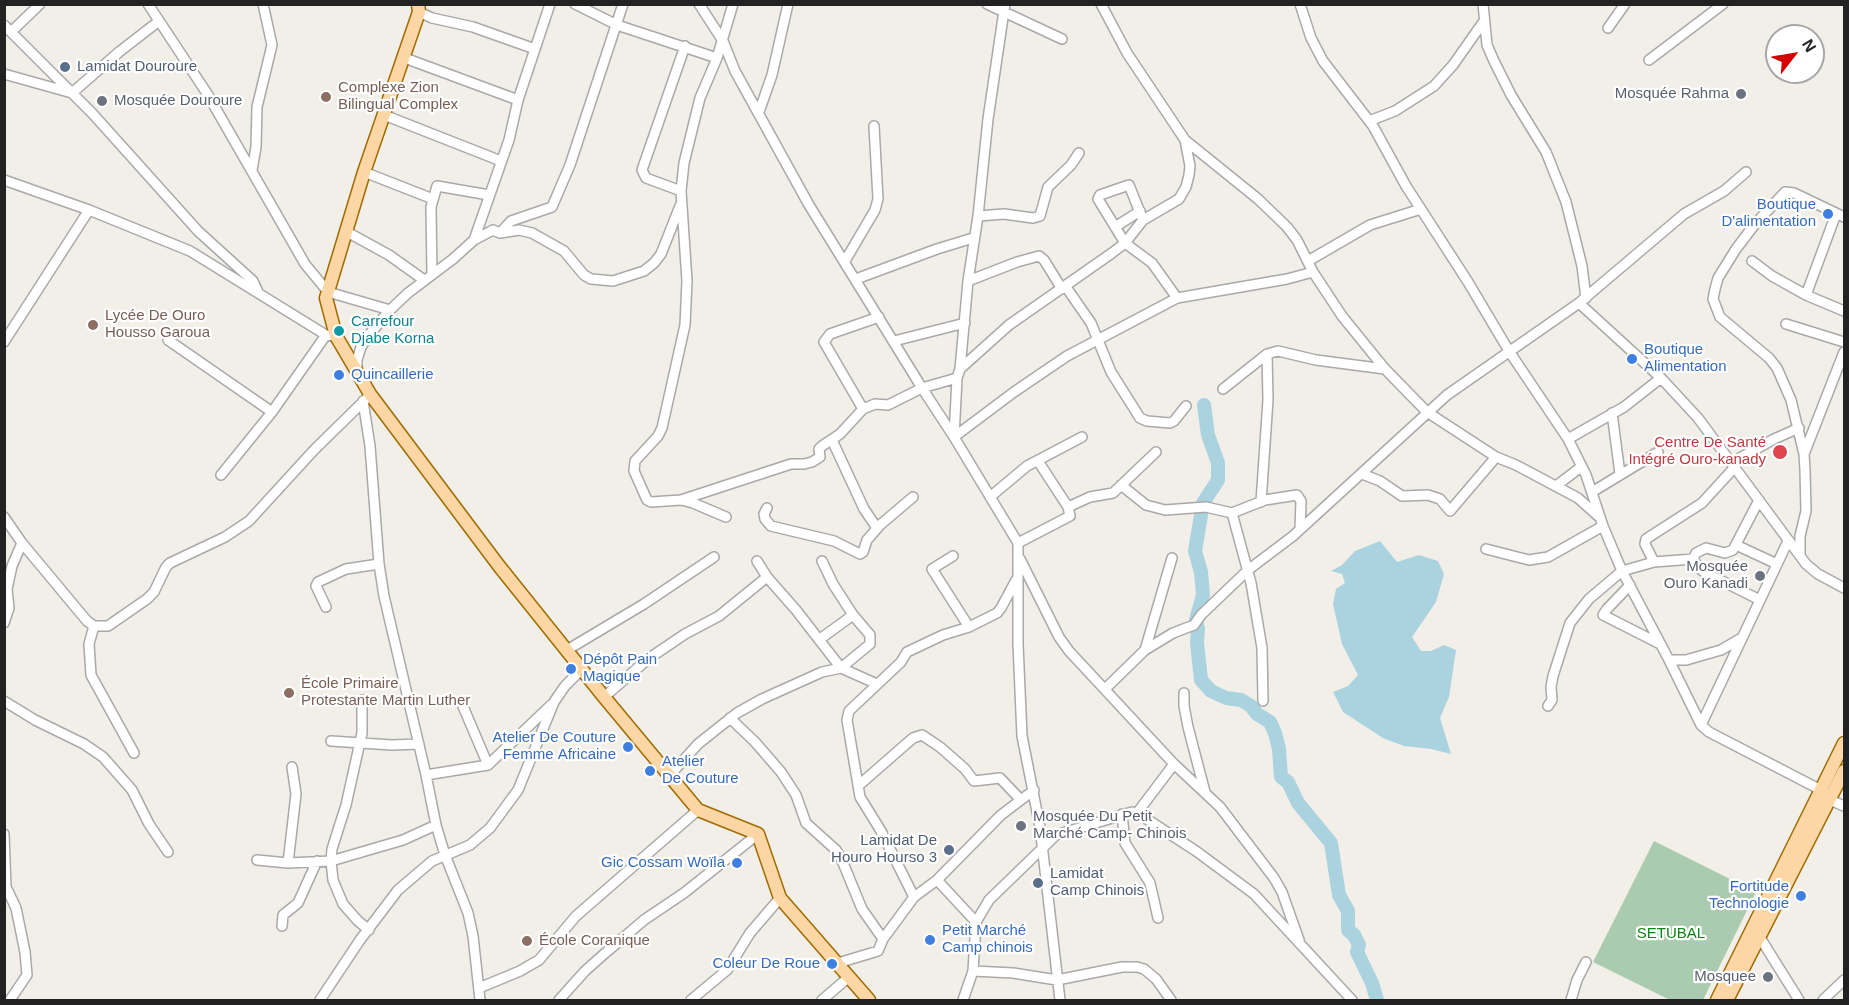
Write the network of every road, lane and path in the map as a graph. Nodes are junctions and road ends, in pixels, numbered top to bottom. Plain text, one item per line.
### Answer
1 (40, 4) edge
2 (148, 4) edge
3 (263, 4) edge
4 (550, 4) edge
5 (575, 4) edge
6 (623, 4) edge
7 (699, 4) edge
8 (733, 4) edge
9 (788, 4) edge
10 (987, 4) edge
11 (1101, 4) edge
12 (1300, 4) edge
13 (1483, 4) edge
14 (1625, 4) edge
15 (1723, 4) edge
16 (418, 6) edge
17 (1005, 8) edge
18 (159, 21) junction
19 (1484, 21) junction
20 (617, 25) junction
21 (8, 28) edge
22 (1608, 28) dead end
23 (1062, 39) dead end
24 (723, 41) junction
25 (686, 46) junction
26 (535, 49) junction
27 (402, 57) junction
28 (717, 58) junction
29 (1649, 60) dead end
30 (4, 74) edge
31 (72, 93) junction
32 (518, 100) junction
33 (759, 112) junction
34 (384, 116) junction
35 (1369, 121) junction
36 (874, 126) dead end
37 (1185, 140) junction
38 (1079, 153) dead end
39 (501, 161) junction
40 (252, 170) junction
41 (364, 172) junction
42 (1746, 172) dead end
43 (4, 180) edge
44 (489, 195) junction
45 (682, 196) junction
46 (433, 199) junction
47 (1421, 209) junction
48 (89, 210) junction
49 (1142, 215) junction
50 (978, 216) junction
51 (1840, 216) edge
52 (1115, 227) junction
53 (347, 232) junction
54 (500, 233) junction
55 (974, 238) junction
56 (474, 240) junction
57 (1125, 243) junction
58 (845, 261) junction
59 (1308, 261) junction
60 (1752, 261) dead end
61 (1313, 272) junction
62 (428, 277) junction
63 (856, 279) junction
64 (968, 281) junction
65 (1064, 288) junction
66 (258, 292) junction
67 (328, 292) junction
68 (1806, 294) junction
69 (1177, 298) junction
70 (1583, 301) junction
71 (390, 310) junction
72 (1845, 310) edge
73 (879, 317) junction
74 (964, 323) junction
75 (1786, 324) dead end
76 (331, 335) junction
77 (1099, 339) junction
78 (168, 340) dead end
79 (894, 341) junction
80 (4, 342) edge
81 (1845, 342) edge
82 (1509, 351) junction
83 (1845, 352) edge
84 (1267, 354) junction
85 (1385, 369) junction
86 (357, 373) junction
87 (959, 373) junction
88 (1661, 378) junction
89 (922, 388) junction
90 (1223, 389) dead end
91 (366, 398) junction
92 (1186, 406) dead end
93 (863, 409) junction
94 (272, 412) junction
95 (1426, 412) junction
96 (1612, 413) junction
97 (1798, 429) junction
98 (954, 437) junction
99 (1082, 438) dead end
100 (1568, 439) junction
101 (832, 440) junction
102 (1156, 452) dead end
103 (1658, 452) dead end
104 (1804, 454) junction
105 (1496, 457) junction
106 (1038, 461) junction
107 (1733, 465) junction
108 (1581, 467) junction
109 (1362, 474) junction
110 (1620, 474) junction
111 (221, 475) dead end
112 (1121, 485) junction
113 (1556, 486) junction
114 (1593, 492) junction
115 (912, 497) dead end
116 (990, 497) junction
117 (681, 500) junction
118 (1759, 500) junction
119 (1261, 502) junction
120 (1068, 507) junction
121 (767, 508) dead end
122 (1232, 513) junction
123 (4, 517) edge
124 (726, 517) dead end
125 (1602, 522) junction
126 (877, 528) junction
127 (1300, 529) junction
128 (1788, 541) junction
129 (22, 543) junction
130 (1018, 543) junction
131 (1736, 545) junction
132 (1486, 549) dead end
133 (953, 556) dead end
134 (1800, 556) junction
135 (714, 557) dead end
136 (1019, 557) junction
137 (1172, 558) dead end
138 (1693, 559) junction
139 (758, 561) dead end
140 (822, 561) dead end
141 (1654, 562) junction
142 (379, 564) junction
143 (1777, 564) junction
144 (1248, 570) junction
145 (1622, 571) junction
146 (1017, 576) junction
147 (767, 578) junction
148 (1630, 585) junction
149 (1845, 588) edge
150 (1760, 600) junction
151 (326, 607) dead end
152 (853, 615) junction
153 (4, 623) edge
154 (94, 626) junction
155 (969, 627) junction
156 (1742, 638) junction
157 (820, 639) junction
158 (1660, 644) junction
159 (567, 650) junction
160 (1145, 650) junction
161 (1669, 660) junction
162 (841, 668) junction
163 (582, 669) junction
164 (877, 684) junction
165 (1105, 689) junction
166 (1184, 693) dead end
167 (604, 697) junction
168 (362, 700) dead end
169 (4, 701) edge
170 (1263, 701) dead end
171 (554, 702) junction
172 (462, 704) dead end
173 (1548, 706) dead end
174 (730, 718) junction
175 (1701, 725) junction
176 (331, 741) dead end
177 (359, 743) junction
178 (1845, 743) edge
179 (418, 744) junction
180 (134, 753) dead end
181 (488, 765) junction
182 (1174, 765) junction
183 (292, 767) dead end
184 (1845, 771) edge
185 (426, 775) junction
186 (670, 775) junction
187 (858, 786) junction
188 (1821, 789) junction
189 (1034, 790) junction
190 (1205, 792) junction
191 (1020, 799) junction
192 (1830, 800) junction
193 (1845, 806) edge
194 (698, 810) junction
195 (1137, 813) junction
196 (1122, 814) junction
197 (436, 825) junction
198 (4, 834) edge
199 (758, 834) junction
200 (1042, 848) junction
201 (168, 852) dead end
202 (445, 855) junction
203 (257, 860) dead end
204 (317, 861) junction
205 (331, 861) junction
206 (288, 862) junction
207 (937, 880) junction
208 (914, 897) junction
209 (780, 898) junction
210 (1158, 918) dead end
211 (976, 922) junction
212 (282, 926) dead end
213 (369, 930) junction
214 (1759, 936) junction
215 (883, 939) junction
216 (1301, 946) junction
217 (1586, 962) dead end
218 (838, 963) junction
219 (973, 971) junction
220 (849, 977) junction
221 (1057, 980) junction
222 (1845, 980) edge
223 (479, 988) junction
224 (10, 1000) edge
225 (320, 1000) edge
226 (480, 1000) edge
227 (559, 1000) edge
228 (691, 1000) edge
229 (822, 1000) edge
230 (869, 1000) edge
231 (963, 1000) edge
232 (1060, 1000) edge
233 (1171, 1000) edge
234 (1352, 1000) edge
235 (1571, 1000) edge
236 (1717, 1000) edge
237 (1727, 1000) edge
238 (1799, 1000) edge
239 (1823, 1000) edge

1 - 21 street
2 - 18 street
3 - 40 street
4 - 26 street
5 - 20 street
6 - 20 street
7 - 24 street
8 - 24 street
9 - 33 street
10 - 17 street
11 - 37 street
12 - 35 street
13 - 19 street
14 - 22 street
15 - 29 street
16 - 26 street
16 - 27 main road
17 - 23 street
17 - 50 street
18 - 31 street
18 - 40 street
19 - 35 street
19 - 70 street
20 - 25 street
20 - 54 street
21 - 31 street
24 - 28 street
24 - 33 street
25 - 28 street
25 - 45 street
26 - 32 street
27 - 32 street
27 - 34 main road
28 - 45 street
30 - 31 street
31 - 66 street
32 - 39 street
33 - 58 street
34 - 39 street
34 - 41 main road
35 - 47 street
36 - 58 street
37 - 49 street
37 - 59 street
38 - 50 street
39 - 44 street
40 - 67 street
41 - 46 street
41 - 53 main road
42 - 70 street
43 - 48 street
44 - 46 street
44 - 56 street
45 - 54 street
45 - 117 street
46 - 62 street
47 - 59 street
47 - 82 street
48 - 66 street
48 - 80 street
49 - 52 street
49 - 52 street
49 - 57 street
50 - 55 street
51 - 68 street
51 - 97 street
52 - 57 street
53 - 62 street
53 - 67 main road
54 - 56 street
55 - 63 street
55 - 64 street
56 - 62 street
57 - 65 street
57 - 69 street
58 - 63 street
59 - 61 street
60 - 68 street
61 - 69 street
61 - 85 street
62 - 71 street
63 - 73 street
64 - 65 street
64 - 74 street
65 - 77 street
65 - 87 street
66 - 76 street
67 - 71 street
67 - 76 main road
68 - 72 street
69 - 77 street
70 - 82 street
70 - 88 street
71 - 86 street
73 - 79 street
73 - 93 street
74 - 79 street
74 - 87 street
75 - 81 street
76 - 86 main road
76 - 94 street
77 - 92 street
77 - 98 street
78 - 94 street
79 - 89 street
82 - 95 street
82 - 100 street
83 - 104 street
84 - 85 street
84 - 90 street
84 - 119 street
85 - 95 street
86 - 91 main road
87 - 89 street
87 - 98 street
88 - 96 street
88 - 107 street
89 - 93 street
89 - 98 street
91 - 142 street
91 - 154 street
91 - 159 main road
93 - 101 street
94 - 111 street
95 - 105 street
95 - 109 street
96 - 100 street
96 - 110 street
97 - 104 street
97 - 107 street
98 - 116 street
99 - 106 street
100 - 108 street
101 - 117 street
101 - 126 street
102 - 112 street
103 - 110 street
104 - 134 street
105 - 109 street
105 - 113 street
106 - 116 street
106 - 120 street
107 - 118 street
107 - 141 street
108 - 113 street
108 - 114 street
109 - 127 street
110 - 114 street
112 - 120 street
112 - 122 street
113 - 125 street
114 - 125 street
115 - 126 street
116 - 130 street
117 - 124 street
118 - 128 street
118 - 131 street
119 - 122 street
119 - 127 street
120 - 130 street
121 - 126 street
122 - 144 street
123 - 129 street
125 - 132 street
125 - 145 street
127 - 144 street
128 - 134 street
128 - 143 street
129 - 153 street
129 - 154 street
130 - 136 street
131 - 138 street
131 - 143 street
133 - 155 street
134 - 149 street
135 - 159 street
136 - 146 street
136 - 165 street
137 - 160 street
138 - 141 street
138 - 150 street
139 - 147 street
140 - 152 street
141 - 145 street
142 - 151 street
142 - 179 street
143 - 150 street
144 - 160 street
144 - 170 street
145 - 148 street
145 - 173 street
146 - 155 street
146 - 189 street
147 - 157 street
147 - 167 street
148 - 158 street
148 - 158 street
150 - 156 street
152 - 157 street
152 - 162 street
154 - 180 street
155 - 164 street
156 - 161 street
156 - 175 street
157 - 162 street
158 - 161 street
159 - 163 main road
160 - 165 street
161 - 175 street
162 - 164 street
162 - 174 street
163 - 167 main road
163 - 171 street
164 - 187 street
165 - 182 street
166 - 190 street
167 - 186 main road
168 - 177 street
169 - 201 street
171 - 181 street
171 - 202 street
172 - 181 street
174 - 186 street
174 - 215 street
175 - 188 street
176 - 177 street
177 - 179 street
177 - 205 street
178 - 188 main road
179 - 185 street
181 - 185 street
182 - 190 street
182 - 195 street
183 - 206 street
184 - 192 main road
185 - 197 street
186 - 194 main road
187 - 191 street
187 - 208 street
188 - 236 main road
189 - 191 street
189 - 200 street
190 - 216 street
191 - 207 street
192 - 193 street
192 - 214 main road
194 - 199 main road
194 - 223 street
195 - 196 street
195 - 216 street
196 - 200 street
196 - 210 street
197 - 202 street
197 - 205 street
198 - 224 street
199 - 209 main road
199 - 227 street
200 - 211 street
200 - 221 street
202 - 213 street
202 - 223 street
203 - 206 street
204 - 205 street
204 - 206 street
204 - 212 street
205 - 213 street
207 - 208 street
207 - 211 street
208 - 215 street
209 - 218 main road
209 - 228 street
211 - 219 street
213 - 225 street
214 - 237 main road
214 - 238 street
215 - 218 street
216 - 234 street
217 - 235 street
218 - 220 main road
219 - 221 street
219 - 231 street
220 - 229 street
220 - 230 main road
221 - 232 street
221 - 233 street
222 - 239 street
223 - 226 street

